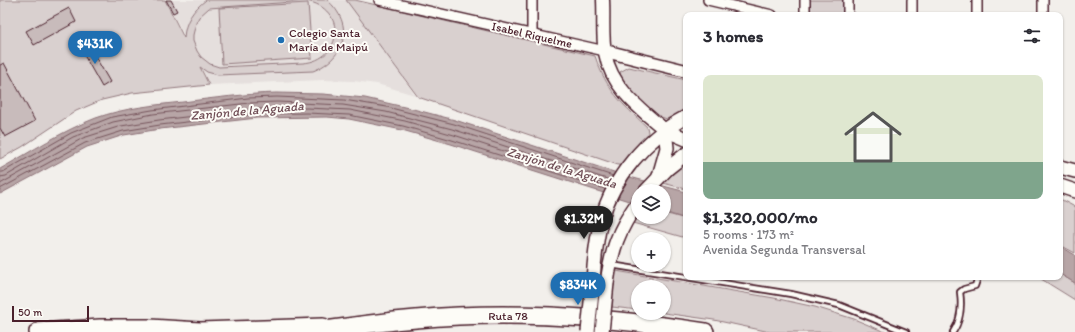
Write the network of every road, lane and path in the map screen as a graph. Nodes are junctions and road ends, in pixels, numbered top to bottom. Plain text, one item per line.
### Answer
1 (378, 0) edge
2 (532, 0) edge
3 (604, 0) edge
4 (708, 0) edge
5 (805, 0) edge
6 (848, 0) edge
7 (912, 0) edge
8 (977, 0) edge
9 (1042, 0) edge
10 (742, 4) edge
11 (764, 12) edge
12 (805, 12) edge
13 (848, 12) edge
14 (912, 12) edge
15 (977, 12) edge
16 (1043, 12) edge
17 (532, 34) junction
18 (605, 51) junction
19 (683, 70) edge
20 (683, 119) edge
21 (665, 130) junction
22 (683, 138) edge
23 (683, 156) edge
24 (1063, 168) edge
25 (1075, 171) edge
26 (657, 178) junction
27 (652, 184) edge
28 (1063, 189) edge
29 (1063, 190) edge
30 (1075, 191) edge
31 (1075, 198) edge
32 (631, 212) edge
33 (610, 265) junction
34 (683, 277) edge
35 (703, 280) edge
36 (977, 280) edge
37 (344, 327) junction
38 (38, 332) edge
39 (311, 332) edge
40 (588, 332) edge
41 (602, 332) edge
42 (705, 332) edge
43 (906, 332) edge
44 (953, 332) edge

1 - 17 street, Isabel Riquelme
2 - 17 street
3 - 18 street
4 - 10 street
5 - 12 street
6 - 13 street
7 - 14 street
8 - 15 street
9 - 16 street
10 - 11 street
17 - 18 street, Isabel Riquelme
18 - 19 street, Isabel Riquelme
18 - 21 street
20 - 21 main road
21 - 22 main road
21 - 26 main road
21 - 40 main road, bridge
23 - 26 main road
24 - 25 main road
26 - 27 main road
28 - 30 main road
29 - 31 street
32 - 33 main road
33 - 34 lane
33 - 41 main road, bridge
35 - 43 lane
36 - 44 lane
37 - 38 highway
37 - 39 highway, Ruta 78
37 - 42 highway, Ruta 78

